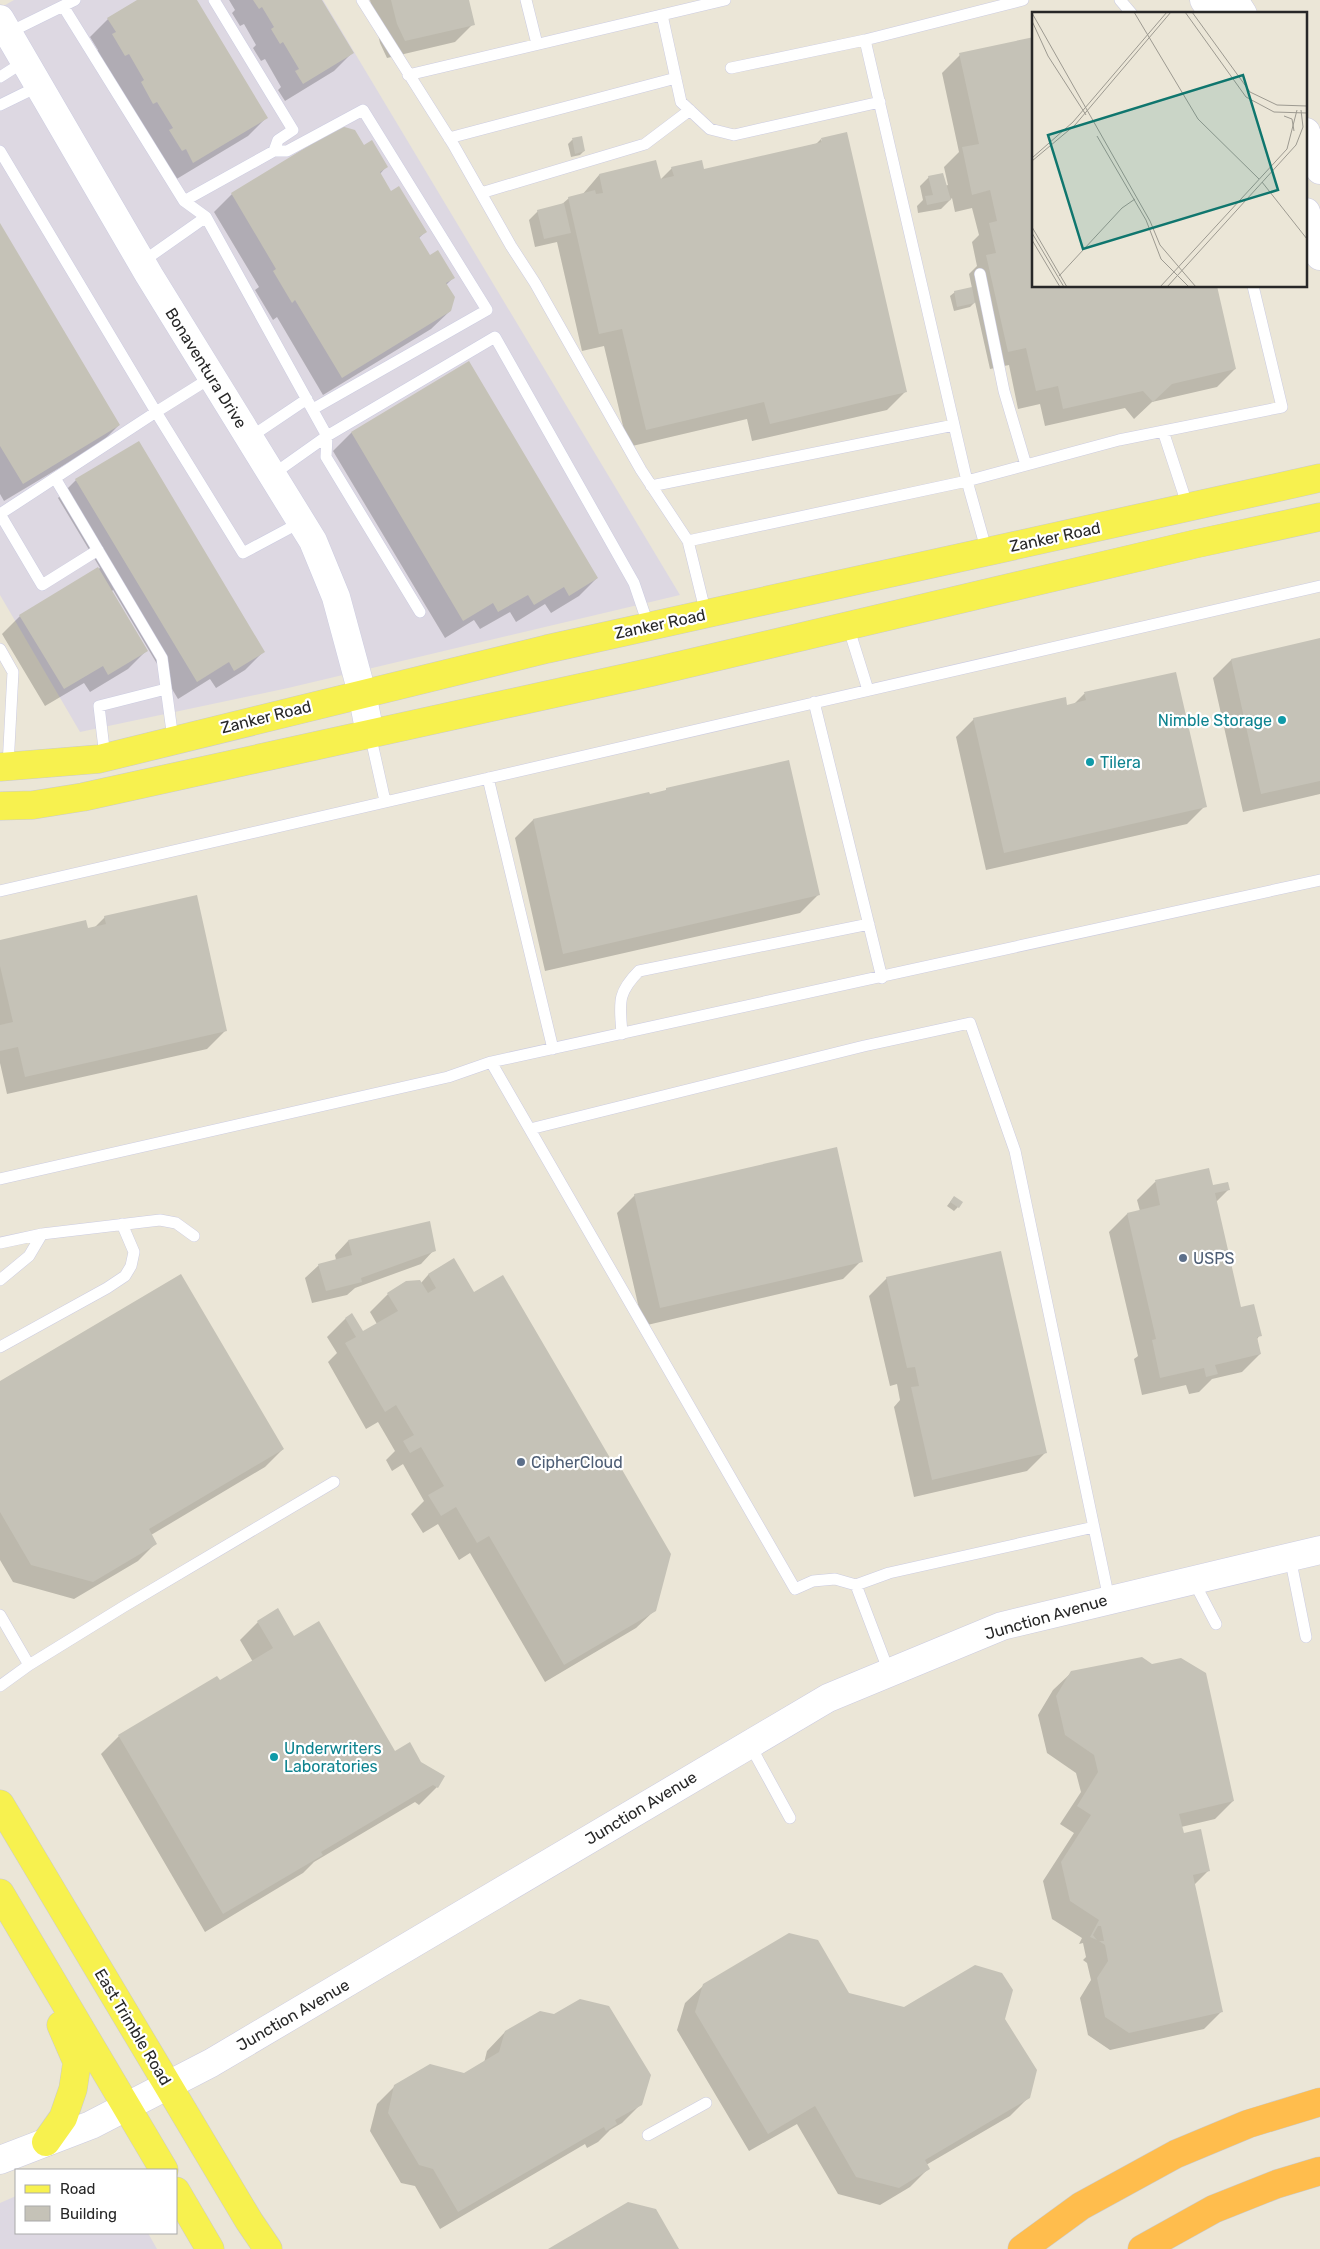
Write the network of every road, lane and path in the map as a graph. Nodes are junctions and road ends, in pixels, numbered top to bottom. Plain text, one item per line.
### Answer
1 (75, 0) edge
2 (214, 0) edge
3 (362, 0) edge
4 (526, 0) edge
5 (725, 0) edge
6 (1023, 0) edge
7 (1120, 0) edge
8 (1204, 0) edge
9 (1234, 0) edge
10 (64, 6) junction
11 (1130, 12) edge
12 (1212, 12) edge
13 (1241, 12) edge
14 (662, 15) junction
15 (4, 26) edge
16 (866, 40) junction
17 (536, 44) junction
18 (25, 61) junction
19 (731, 68) dead end
20 (408, 75) junction
21 (0, 77) edge
22 (676, 78) junction
23 (39, 86) junction
24 (880, 102) junction
25 (0, 105) edge
26 (690, 110) junction
27 (1308, 137) edge
28 (449, 138) junction
29 (0, 151) edge
30 (274, 151) junction
31 (1320, 170) edge
32 (1308, 174) edge
33 (481, 193) junction
34 (184, 201) junction
35 (206, 217) junction
36 (1308, 218) edge
37 (1320, 256) edge
38 (142, 262) junction
39 (980, 274) dead end
40 (1254, 288) edge
41 (212, 377) junction
42 (307, 399) junction
43 (312, 410) junction
44 (156, 412) junction
45 (954, 425) junction
46 (1163, 431) junction
47 (327, 436) junction
48 (249, 438) junction
49 (1026, 465) junction
50 (272, 475) junction
51 (55, 478) junction
52 (1320, 478) edge
53 (967, 481) junction
54 (652, 486) junction
55 (1188, 507) junction
56 (0, 514) edge
57 (1320, 517) edge
58 (301, 522) junction
59 (688, 540) junction
60 (98, 550) junction
61 (987, 552) junction
62 (1320, 586) edge
63 (420, 612) dead end
64 (706, 614) junction
65 (649, 626) junction
66 (848, 626) junction
67 (0, 649) edge
68 (166, 689) junction
69 (868, 690) junction
70 (362, 693) junction
71 (6, 698) edge
72 (814, 702) junction
73 (370, 734) junction
74 (173, 739) junction
75 (105, 757) junction
76 (4, 766) edge
77 (488, 778) junction
78 (385, 801) junction
79 (0, 806) edge
80 (1320, 880) edge
81 (0, 891) edge
82 (869, 924) junction
83 (882, 978) junction
84 (622, 1034) junction
85 (553, 1049) junction
86 (491, 1062) junction
87 (530, 1129) junction
88 (0, 1179) edge
89 (122, 1224) junction
90 (42, 1234) junction
91 (194, 1236) dead end
92 (0, 1243) edge
93 (0, 1280) edge
94 (0, 1347) edge
95 (334, 1482) dead end
96 (1094, 1527) junction
97 (1320, 1550) edge
98 (1290, 1557) junction
99 (1193, 1580) junction
100 (856, 1585) junction
101 (1109, 1599) junction
102 (0, 1616) edge
103 (1216, 1624) dead end
104 (1306, 1637) dead end
105 (29, 1665) junction
106 (890, 1672) junction
107 (0, 1686) edge
108 (750, 1744) junction
109 (0, 1804) edge
110 (790, 1818) dead end
111 (2, 1896) edge
112 (168, 2085) junction
113 (1320, 2102) edge
114 (706, 2103) dead end
115 (126, 2107) junction
116 (648, 2135) dead end
117 (46, 2142) junction
118 (0, 2160) edge
119 (163, 2169) edge
120 (1320, 2171) edge
121 (178, 2194) edge
122 (210, 2249) edge
123 (268, 2249) edge
124 (1022, 2249) edge
125 (1142, 2249) edge

1 - 10 lane
2 - 30 lane
3 - 20 lane
4 - 17 lane
5 - 14 lane
6 - 16 lane
7 - 11 lane
8 - 12 main road
9 - 13 main road
10 - 15 lane
10 - 34 lane
14 - 17 lane
14 - 22 lane
15 - 18 main road, Bonaventura Drive
16 - 19 lane
16 - 24 lane
17 - 20 lane
18 - 21 lane
18 - 23 main road, Bonaventura Drive
20 - 28 lane
22 - 26 lane
22 - 28 lane
23 - 25 lane
23 - 38 main road, Bonaventura Drive
24 - 26 lane
24 - 45 lane
26 - 33 lane
27 - 31 main road
28 - 33 lane
29 - 44 lane
30 - 34 lane
30 - 43 lane
31 - 32 main road
33 - 54 lane
34 - 35 lane
35 - 38 lane
35 - 42 lane
36 - 37 main road
38 - 41 main road, Bonaventura Drive
39 - 49 lane
40 - 46 lane
41 - 44 lane
41 - 48 main road, Bonaventura Drive
42 - 43 lane
42 - 48 lane
43 - 47 lane
44 - 51 lane
44 - 58 lane
45 - 53 lane
45 - 54 lane
46 - 49 lane
46 - 55 lane
47 - 50 lane
47 - 63 lane
47 - 65 lane
48 - 50 main road, Bonaventura Drive
49 - 53 lane
50 - 58 main road, Bonaventura Drive
51 - 56 lane
51 - 60 lane
52 - 55 main road, Zanker Road
53 - 59 lane
53 - 61 lane
54 - 59 lane
55 - 61 main road, Zanker Road
56 - 60 lane
57 - 66 main road
58 - 70 main road, Bonaventura Drive
59 - 64 lane
60 - 68 lane
61 - 64 main road, Zanker Road
62 - 69 lane
64 - 65 main road, Zanker Road
65 - 70 main road, Zanker Road
66 - 69 lane
66 - 73 main road
67 - 71 lane
68 - 74 lane
68 - 75 lane
69 - 72 lane
70 - 73 main road, Bonaventura Drive
70 - 74 main road, Zanker Road
71 - 76 lane
72 - 77 lane
72 - 82 lane
73 - 78 lane
73 - 79 main road
74 - 75 main road, Zanker Road
75 - 76 main road, Zanker Road
77 - 78 lane
77 - 85 lane
78 - 81 lane
80 - 83 lane
82 - 83 lane
82 - 84 lane
83 - 84 lane
84 - 85 lane
85 - 86 lane
86 - 87 lane
86 - 88 lane
87 - 96 lane
87 - 100 lane
89 - 90 lane
89 - 91 lane
89 - 94 lane
90 - 92 lane
90 - 93 lane
95 - 105 lane
96 - 100 lane
96 - 101 lane
97 - 98 main road, Junction Avenue
98 - 99 main road, Junction Avenue
98 - 104 lane
99 - 101 main road, Junction Avenue
99 - 103 lane
100 - 106 lane
101 - 106 main road, Junction Avenue
102 - 105 lane
105 - 107 lane
106 - 108 main road, Junction Avenue
108 - 110 lane
108 - 112 main road, Junction Avenue
109 - 112 main road, East Trimble Road
111 - 115 main road
111 - 117 main road
112 - 115 main road, Junction Avenue
112 - 123 main road, East Trimble Road
113 - 124 highway
114 - 116 lane
115 - 117 main road, Junction Avenue
115 - 119 main road
117 - 118 main road, Junction Avenue
120 - 125 highway
121 - 122 main road

